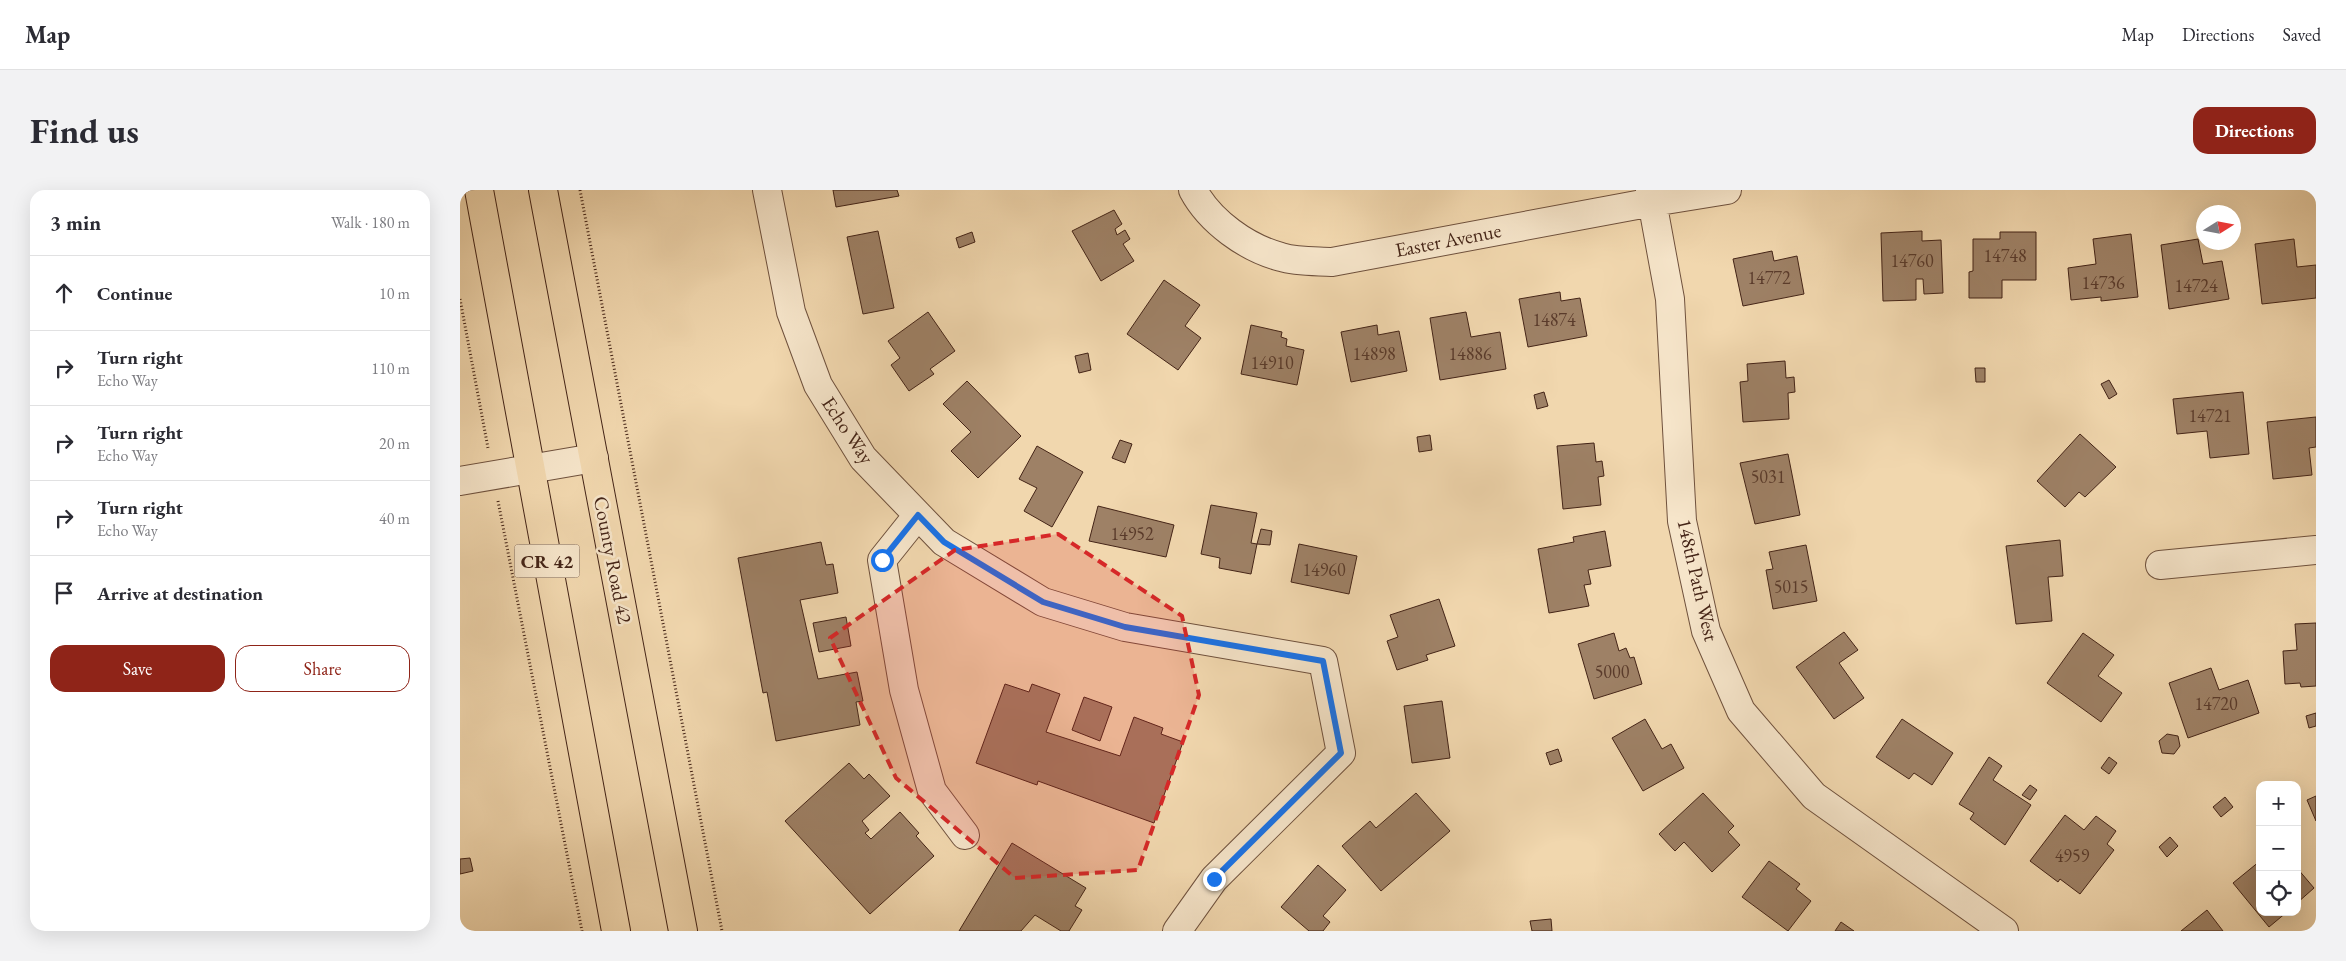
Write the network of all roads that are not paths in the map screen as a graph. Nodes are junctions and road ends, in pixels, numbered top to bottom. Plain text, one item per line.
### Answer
1 (479, 190) edge
2 (543, 190) edge
3 (767, 190) edge
4 (1193, 190) edge
5 (1727, 190) edge
6 (1652, 196) edge
7 (594, 458) junction
8 (530, 468) junction
9 (460, 481) edge
10 (918, 515) junction
11 (2316, 550) edge
12 (2160, 565) dead end
13 (965, 835) dead end
14 (616, 931) edge
15 (683, 931) edge
16 (1177, 931) edge
17 (2004, 931) edge

1 - 8 highway, CR 42
2 - 7 highway, County Road 42
3 - 10 street, Echo Way
4 - 6 street, Easter Avenue
5 - 6 street, Easter Avenue
6 - 17 street, 148th Path West
7 - 8 street
7 - 15 highway, County Road 42
8 - 9 street
8 - 14 highway, CR 42
10 - 13 street
10 - 16 street, Echo Way
11 - 12 street

